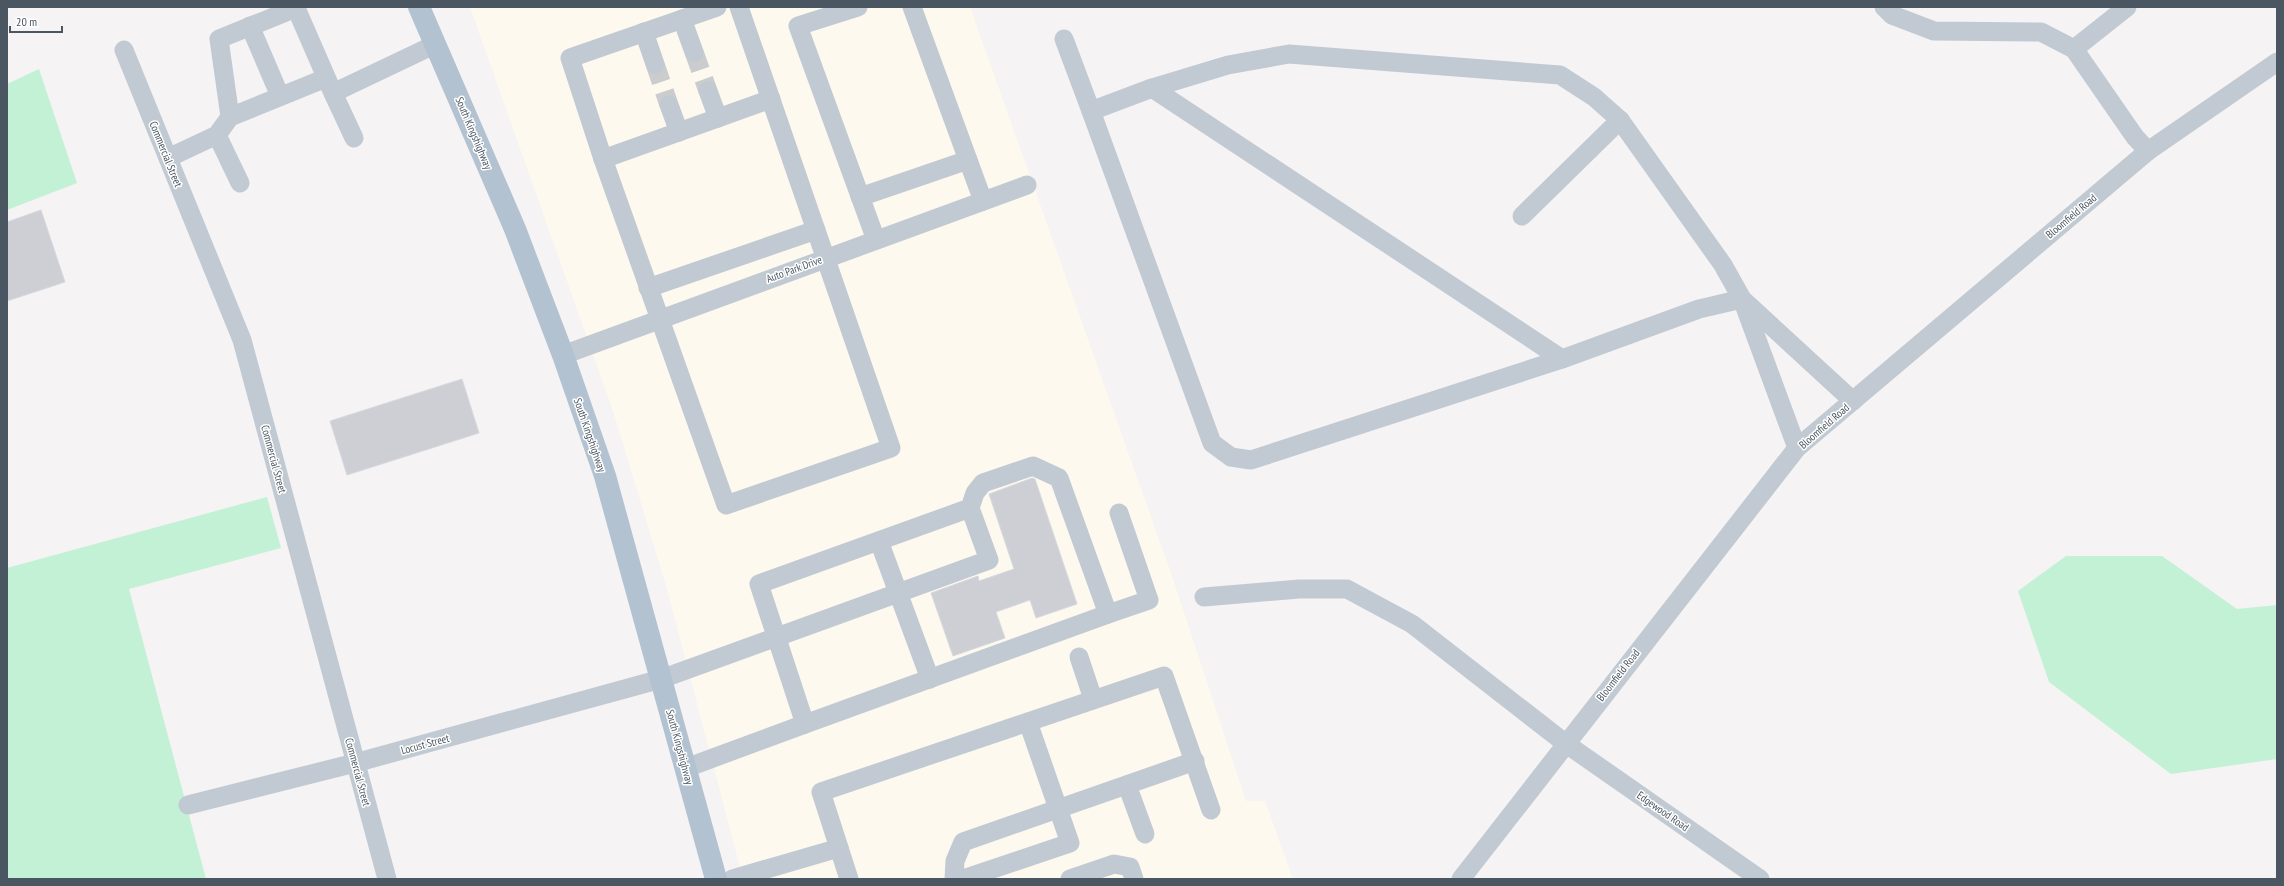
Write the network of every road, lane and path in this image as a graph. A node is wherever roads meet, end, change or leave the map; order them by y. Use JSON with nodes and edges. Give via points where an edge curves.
{"nodes":[{"id":1,"x":420,"y":7,"type":"edge"},
{"id":2,"x":717,"y":7,"type":"edge"},
{"id":3,"x":739,"y":7,"type":"edge"},
{"id":4,"x":858,"y":7,"type":"edge"},
{"id":5,"x":912,"y":7,"type":"edge"},
{"id":6,"x":1884,"y":7,"type":"edge"},
{"id":7,"x":2127,"y":7,"type":"edge"},
{"id":8,"x":682,"y":19,"type":"junction"},
{"id":9,"x":250,"y":26,"type":"junction"},
{"id":10,"x":644,"y":32,"type":"junction"},
{"id":11,"x":1064,"y":39,"type":"dead end"},
{"id":12,"x":436,"y":44,"type":"junction"},
{"id":13,"x":2074,"y":49,"type":"junction"},
{"id":14,"x":124,"y":50,"type":"dead end"},
{"id":15,"x":694,"y":52,"type":"tunnel mouth"},
{"id":16,"x":2277,"y":62,"type":"edge"},
{"id":17,"x":655,"y":64,"type":"tunnel mouth"},
{"id":18,"x":329,"y":85,"type":"junction"},
{"id":19,"x":1152,"y":88,"type":"junction"},
{"id":20,"x":708,"y":91,"type":"tunnel mouth"},
{"id":21,"x":280,"y":96,"type":"junction"},
{"id":22,"x":771,"y":99,"type":"junction"},
{"id":23,"x":670,"y":105,"type":"tunnel mouth"},
{"id":24,"x":1091,"y":111,"type":"junction"},
{"id":25,"x":230,"y":117,"type":"junction"},
{"id":26,"x":718,"y":118,"type":"junction"},
{"id":27,"x":1620,"y":120,"type":"junction"},
{"id":28,"x":679,"y":132,"type":"junction"},
{"id":29,"x":217,"y":135,"type":"junction"},
{"id":30,"x":354,"y":138,"type":"dead end"},
{"id":31,"x":2148,"y":150,"type":"junction"},
{"id":32,"x":168,"y":158,"type":"junction"},
{"id":33,"x":603,"y":159,"type":"junction"},
{"id":34,"x":968,"y":160,"type":"junction"},
{"id":35,"x":240,"y":183,"type":"dead end"},
{"id":36,"x":1027,"y":185,"type":"dead end"},
{"id":37,"x":860,"y":197,"type":"junction"},
{"id":38,"x":982,"y":201,"type":"junction"},
{"id":39,"x":1522,"y":216,"type":"dead end"},
{"id":40,"x":816,"y":230,"type":"junction"},
{"id":41,"x":876,"y":240,"type":"junction"},
{"id":42,"x":826,"y":257,"type":"junction"},
{"id":43,"x":648,"y":288,"type":"junction"},
{"id":44,"x":1742,"y":300,"type":"junction"},
{"id":45,"x":659,"y":320,"type":"junction"},
{"id":46,"x":563,"y":355,"type":"junction"},
{"id":47,"x":1562,"y":359,"type":"junction"},
{"id":48,"x":1853,"y":401,"type":"junction"},
{"id":49,"x":1797,"y":448,"type":"junction"},
{"id":50,"x":970,"y":508,"type":"junction"},
{"id":51,"x":1119,"y":512,"type":"dead end"},
{"id":52,"x":879,"y":541,"type":"junction"},
{"id":53,"x":899,"y":593,"type":"junction"},
{"id":54,"x":1204,"y":597,"type":"dead end"},
{"id":55,"x":1108,"y":614,"type":"junction"},
{"id":56,"x":776,"y":637,"type":"junction"},
{"id":57,"x":1079,"y":657,"type":"dead end"},
{"id":58,"x":661,"y":679,"type":"junction"},
{"id":59,"x":930,"y":679,"type":"junction"},
{"id":60,"x":1093,"y":699,"type":"junction"},
{"id":61,"x":1028,"y":722,"type":"junction"},
{"id":62,"x":804,"y":724,"type":"junction"},
{"id":63,"x":1565,"y":743,"type":"junction"},
{"id":64,"x":1195,"y":761,"type":"junction"},
{"id":65,"x":355,"y":763,"type":"junction"},
{"id":66,"x":686,"y":768,"type":"junction"},
{"id":67,"x":1128,"y":785,"type":"junction"},
{"id":68,"x":188,"y":805,"type":"dead end"},
{"id":69,"x":1059,"y":809,"type":"junction"},
{"id":70,"x":1211,"y":810,"type":"dead end"},
{"id":71,"x":1145,"y":834,"type":"dead end"},
{"id":72,"x":838,"y":848,"type":"junction"},
{"id":73,"x":387,"y":879,"type":"edge"},
{"id":74,"x":716,"y":879,"type":"edge"},
{"id":75,"x":732,"y":879,"type":"edge"},
{"id":76,"x":849,"y":879,"type":"edge"},
{"id":77,"x":954,"y":879,"type":"edge"},
{"id":78,"x":963,"y":879,"type":"edge"},
{"id":79,"x":1070,"y":879,"type":"edge"},
{"id":80,"x":1134,"y":879,"type":"edge"},
{"id":81,"x":1461,"y":879,"type":"edge"},
{"id":82,"x":1760,"y":879,"type":"edge"}],
"edges":[{"from":1,"to":12,"type":"main road","name":"South Kingshighway"},
{"from":2,"to":8,"type":"street"},
{"from":3,"to":22,"type":"street"},
{"from":4,"to":37,"type":"street","via":[[798,26]]},
{"from":5,"to":34,"type":"street"},
{"from":6,"to":13,"type":"street","via":[[1892,15],[1934,31],[2041,32]]},
{"from":7,"to":13,"type":"street"},
{"from":8,"to":10,"type":"street"},
{"from":8,"to":15,"type":"street"},
{"from":9,"to":18,"type":"street","via":[[296,8]]},
{"from":9,"to":21,"type":"street"},
{"from":9,"to":25,"type":"street","via":[[219,39]]},
{"from":10,"to":17,"type":"street"},
{"from":10,"to":33,"type":"street","via":[[570,58]]},
{"from":11,"to":24,"type":"street"},
{"from":12,"to":18,"type":"street"},
{"from":12,"to":46,"type":"main road","name":"South Kingshighway","via":[[515,229]]},
{"from":13,"to":31,"type":"street","via":[[2135,137]]},
{"from":14,"to":32,"type":"street","name":"Commercial Street"},
{"from":16,"to":31,"type":"street","name":"Bloomfield Road"},
{"from":18,"to":21,"type":"street"},
{"from":18,"to":30,"type":"street"},
{"from":19,"to":24,"type":"street"},
{"from":19,"to":27,"type":"street","via":[[1228,65],[1289,54],[1560,75],[1594,97]]},
{"from":19,"to":47,"type":"street"},
{"from":20,"to":26,"type":"street"},
{"from":21,"to":25,"type":"street"},
{"from":22,"to":26,"type":"street"},
{"from":22,"to":40,"type":"street"},
{"from":23,"to":28,"type":"street"},
{"from":24,"to":47,"type":"street","via":[[1212,443],[1231,457],[1251,460]]},
{"from":25,"to":29,"type":"street"},
{"from":26,"to":28,"type":"street"},
{"from":27,"to":39,"type":"street"},
{"from":27,"to":44,"type":"street","via":[[1723,265]]},
{"from":28,"to":33,"type":"street"},
{"from":29,"to":32,"type":"street"},
{"from":29,"to":35,"type":"street"},
{"from":31,"to":48,"type":"street","name":"Bloomfield Road"},
{"from":32,"to":65,"type":"street","name":"Commercial Street","via":[[242,340]]},
{"from":33,"to":43,"type":"street"},
{"from":34,"to":37,"type":"street"},
{"from":34,"to":38,"type":"street"},
{"from":36,"to":38,"type":"street","name":"Auto Park Drive"},
{"from":37,"to":41,"type":"street"},
{"from":38,"to":41,"type":"street","name":"Auto Park Drive"},
{"from":40,"to":42,"type":"street"},
{"from":40,"to":43,"type":"street"},
{"from":41,"to":42,"type":"street","name":"Auto Park Drive"},
{"from":42,"to":45,"type":"street","name":"Auto Park Drive"},
{"from":42,"to":45,"type":"street","via":[[891,448],[726,505]]},
{"from":43,"to":45,"type":"street"},
{"from":44,"to":47,"type":"street","via":[[1701,308]]},
{"from":44,"to":48,"type":"street"},
{"from":44,"to":49,"type":"street"},
{"from":45,"to":46,"type":"street","name":"Auto Park Drive"},
{"from":46,"to":58,"type":"main road","name":"South Kingshighway","via":[[605,476]]},
{"from":48,"to":49,"type":"street","name":"Bloomfield Road"},
{"from":49,"to":63,"type":"street","name":"Bloomfield Road"},
{"from":50,"to":52,"type":"street"},
{"from":50,"to":53,"type":"street","name":"Locust Street","via":[[989,560]]},
{"from":50,"to":55,"type":"street","via":[[975,493],[983,484],[1033,466],[1059,478]]},
{"from":51,"to":55,"type":"street","via":[[1149,600]]},
{"from":52,"to":53,"type":"street"},
{"from":52,"to":56,"type":"street","via":[[759,584]]},
{"from":53,"to":56,"type":"street","name":"Locust Street"},
{"from":53,"to":59,"type":"street"},
{"from":54,"to":63,"type":"street","name":"Edgewood Road","via":[[1299,589],[1347,589],[1412,624]]},
{"from":55,"to":59,"type":"street"},
{"from":56,"to":58,"type":"street","name":"Locust Street"},
{"from":56,"to":62,"type":"street"},
{"from":57,"to":60,"type":"street"},
{"from":58,"to":65,"type":"street","name":"Locust Street"},
{"from":58,"to":66,"type":"main road","name":"South Kingshighway"},
{"from":59,"to":62,"type":"street"},
{"from":60,"to":61,"type":"street"},
{"from":60,"to":64,"type":"street","via":[[1164,676]]},
{"from":61,"to":69,"type":"street"},
{"from":61,"to":72,"type":"street","via":[[821,792]]},
{"from":62,"to":66,"type":"street"},
{"from":63,"to":81,"type":"street","name":"Bloomfield Road"},
{"from":63,"to":82,"type":"street","name":"Edgewood Road"},
{"from":64,"to":67,"type":"street"},
{"from":64,"to":70,"type":"street"},
{"from":65,"to":68,"type":"street","name":"Locust Street"},
{"from":65,"to":73,"type":"street","name":"Commercial Street"},
{"from":66,"to":74,"type":"main road","name":"South Kingshighway"},
{"from":67,"to":69,"type":"street"},
{"from":67,"to":71,"type":"street"},
{"from":69,"to":77,"type":"street","via":[[963,842],[955,861]]},
{"from":69,"to":78,"type":"street","via":[[1070,843]]},
{"from":72,"to":75,"type":"street"},
{"from":72,"to":76,"type":"street"},
{"from":79,"to":80,"type":"street","via":[[1114,864],[1130,867]]}]}
